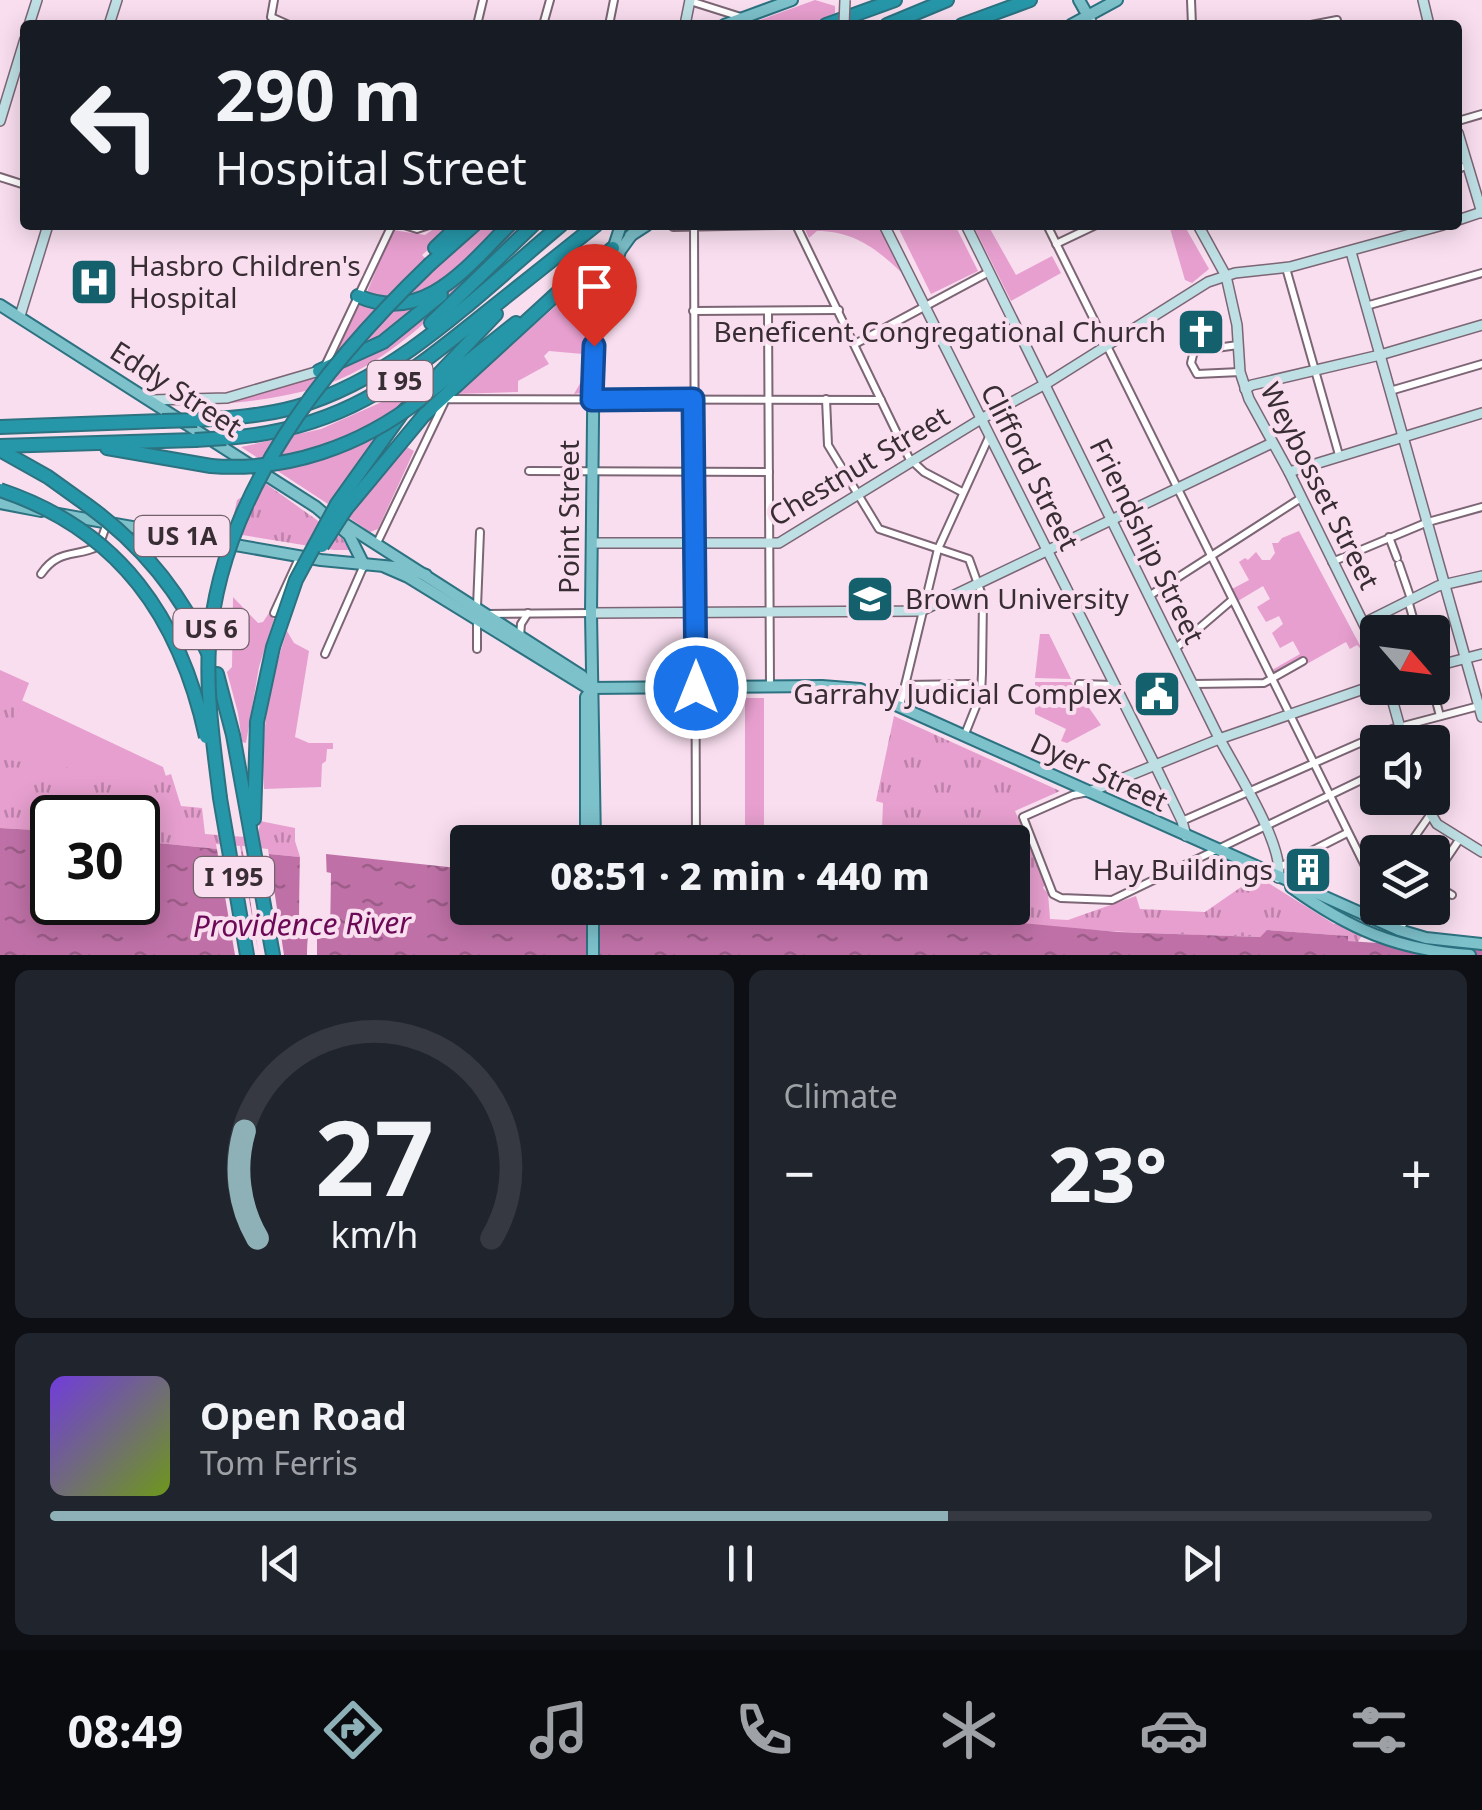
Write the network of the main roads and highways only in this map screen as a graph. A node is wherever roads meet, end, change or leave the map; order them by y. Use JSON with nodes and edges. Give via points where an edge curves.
{"nodes":[{"id":1,"x":792,"y":0,"type":"edge"},
{"id":2,"x":895,"y":0,"type":"edge"},
{"id":3,"x":947,"y":0,"type":"edge"},
{"id":4,"x":1031,"y":0,"type":"edge"},
{"id":5,"x":1117,"y":0,"type":"edge"},
{"id":6,"x":769,"y":3,"type":"edge"},
{"id":7,"x":1086,"y":12,"type":"edge"},
{"id":8,"x":739,"y":20,"type":"edge"},
{"id":9,"x":840,"y":20,"type":"edge"},
{"id":10,"x":899,"y":20,"type":"edge"},
{"id":11,"x":976,"y":20,"type":"edge"},
{"id":12,"x":990,"y":20,"type":"edge"},
{"id":13,"x":455,"y":230,"type":"edge"},
{"id":14,"x":467,"y":230,"type":"edge"},
{"id":15,"x":504,"y":230,"type":"edge"},
{"id":16,"x":529,"y":230,"type":"edge"},
{"id":17,"x":555,"y":230,"type":"edge"},
{"id":18,"x":590,"y":230,"type":"edge"},
{"id":19,"x":619,"y":230,"type":"edge"},
{"id":20,"x":638,"y":230,"type":"edge"},
{"id":21,"x":633,"y":233,"type":"junction"},
{"id":22,"x":612,"y":248,"type":"junction"},
{"id":23,"x":427,"y":261,"type":"junction"},
{"id":24,"x":544,"y":266,"type":"junction"},
{"id":25,"x":462,"y":271,"type":"junction"},
{"id":26,"x":570,"y":283,"type":"junction"},
{"id":27,"x":600,"y":291,"type":"junction"},
{"id":28,"x":358,"y":296,"type":"road end"},
{"id":29,"x":0,"y":305,"type":"edge"},
{"id":30,"x":594,"y":346,"type":"junction"},
{"id":31,"x":481,"y":357,"type":"junction"},
{"id":32,"x":319,"y":371,"type":"road end"},
{"id":33,"x":377,"y":372,"type":"junction"},
{"id":34,"x":0,"y":426,"type":"edge"},
{"id":35,"x":80,"y":444,"type":"junction"},
{"id":36,"x":0,"y":448,"type":"edge"},
{"id":37,"x":0,"y":460,"type":"edge"},
{"id":38,"x":0,"y":490,"type":"edge"},
{"id":39,"x":0,"y":503,"type":"edge"},
{"id":40,"x":87,"y":505,"type":"junction"},
{"id":41,"x":342,"y":507,"type":"junction"},
{"id":42,"x":326,"y":514,"type":"junction"},
{"id":43,"x":364,"y":565,"type":"junction"},
{"id":44,"x":386,"y":567,"type":"junction"},
{"id":45,"x":426,"y":575,"type":"junction"},
{"id":46,"x":480,"y":615,"type":"junction"},
{"id":47,"x":592,"y":689,"type":"junction"},
{"id":48,"x":900,"y":706,"type":"joint"},
{"id":49,"x":248,"y":794,"type":"junction"},
{"id":50,"x":220,"y":798,"type":"junction"},
{"id":51,"x":586,"y":825,"type":"edge"},
{"id":52,"x":595,"y":825,"type":"edge"},
{"id":53,"x":255,"y":852,"type":"joint"},
{"id":54,"x":1279,"y":872,"type":"junction"},
{"id":55,"x":594,"y":925,"type":"edge"},
{"id":56,"x":1399,"y":930,"type":"junction"},
{"id":57,"x":1382,"y":944,"type":"junction"},
{"id":58,"x":1482,"y":944,"type":"edge"},
{"id":59,"x":247,"y":955,"type":"edge"},
{"id":60,"x":272,"y":955,"type":"edge"},
{"id":61,"x":594,"y":955,"type":"edge"},
{"id":62,"x":1470,"y":955,"type":"edge"}],
"edges":[{"from":1,"to":6,"type":"main road"},
{"from":2,"to":9,"type":"highway"},
{"from":3,"to":10,"type":"highway"},
{"from":4,"to":11,"type":"highway"},
{"from":4,"to":12,"type":"highway"},
{"from":5,"to":7,"type":"main road"},
{"from":6,"to":8,"type":"main road"},
{"from":13,"to":23,"type":"highway"},
{"from":14,"to":23,"type":"highway"},
{"from":15,"to":25,"type":"highway"},
{"from":16,"to":33,"type":"highway"},
{"from":17,"to":33,"type":"highway","number":"I 95"},
{"from":18,"to":24,"type":"highway","number":"I 95"},
{"from":19,"to":22,"type":"main road","name":"Point Street"},
{"from":20,"to":21,"type":"main road"},
{"from":21,"to":22,"type":"main road"},
{"from":21,"to":30,"type":"main road","name":"Point Street","via":[[620,251]]},
{"from":22,"to":26,"type":"highway"},
{"from":22,"to":27,"type":"main road","name":"Point Street"},
{"from":23,"to":50,"type":"highway","number":"US 6","bridge":true,"via":[[319,386],[278,447],[226,558],[208,668]]},
{"from":24,"to":35,"type":"highway","number":"I 95","bridge":true,"via":[[378,394],[297,427],[226,438]]},
{"from":24,"to":41,"type":"highway","number":"US 6","via":[[425,386],[379,443]]},
{"from":25,"to":28,"type":"highway","via":[[416,302],[383,304]]},
{"from":25,"to":32,"type":"highway","via":[[400,331]]},
{"from":26,"to":27,"type":"highway","via":[[596,279]]},
{"from":26,"to":31,"type":"highway"},
{"from":27,"to":30,"type":"main road","name":"Point Street"},
{"from":29,"to":42,"type":"main road","name":"Eddy Street"},
{"from":30,"to":47,"type":"main road","name":"Point Street"},
{"from":31,"to":35,"type":"highway","bridge":true,"via":[[349,442],[283,463],[211,466]]},
{"from":31,"to":41,"type":"highway"},
{"from":33,"to":34,"type":"highway","number":"I 95","bridge":true,"via":[[298,406],[246,417]]},
{"from":35,"to":36,"type":"highway","number":"I 95"},
{"from":36,"to":40,"type":"highway"},
{"from":37,"to":40,"type":"highway"},
{"from":38,"to":50,"type":"highway","bridge":true,"via":[[87,534],[148,595],[189,671]]},
{"from":39,"to":43,"type":"main road","number":"US 1A"},
{"from":40,"to":49,"type":"highway","bridge":true,"via":[[126,535],[192,619],[216,674]]},
{"from":41,"to":49,"type":"highway","number":"US 6","bridge":true,"via":[[296,580],[272,647]]},
{"from":42,"to":43,"type":"main road","name":"Eddy Street","via":[[349,535]]},
{"from":42,"to":45,"type":"main road","name":"Eddy Street"},
{"from":43,"to":44,"type":"main road","number":"US 1A"},
{"from":44,"to":45,"type":"main road","number":"US 1A"},
{"from":44,"to":46,"type":"main road","name":"Eddy Street","number":"US 1A"},
{"from":45,"to":46,"type":"main road","name":"Eddy Street","number":"US 1A"},
{"from":46,"to":47,"type":"main road","name":"Eddy Street","number":"US 1A"},
{"from":46,"to":47,"type":"main road","name":"Eddy Street","number":"US 1A"},
{"from":47,"to":48,"type":"main road","name":"Eddy Street","via":[[852,688]]},
{"from":47,"to":51,"type":"main road","name":"Point Street","via":[[586,698]]},
{"from":47,"to":52,"type":"main road","name":"Point Street"},
{"from":48,"to":54,"type":"main road","name":"Dyer Street","via":[[1186,837]]},
{"from":49,"to":53,"type":"highway","number":"US 6"},
{"from":50,"to":59,"type":"highway","number":"I 195"},
{"from":53,"to":60,"type":"highway","number":"I 195"},
{"from":54,"to":56,"type":"main road","name":"Dyer Street"},
{"from":54,"to":57,"type":"main road","name":"Dyer Street"},
{"from":55,"to":61,"type":"main road"},
{"from":56,"to":57,"type":"main road"},
{"from":56,"to":58,"type":"main road","name":"Dyer Street"},
{"from":57,"to":62,"type":"main road","name":"Dyer Street"}]}
